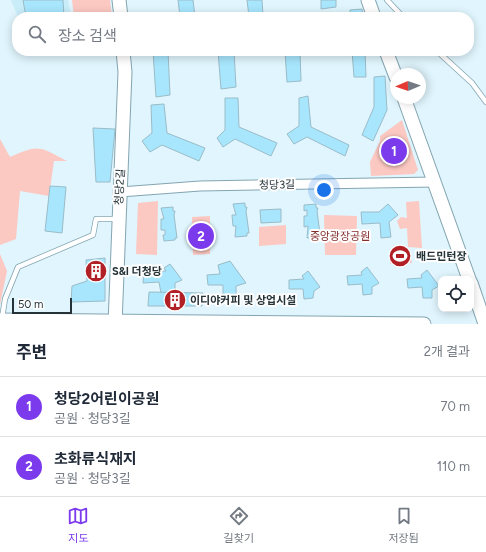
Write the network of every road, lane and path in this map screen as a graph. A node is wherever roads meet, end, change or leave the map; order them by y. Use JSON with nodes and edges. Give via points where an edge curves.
{"nodes":[{"id":1,"x":119,"y":0,"type":"edge"},
{"id":2,"x":369,"y":0,"type":"edge"},
{"id":3,"x":387,"y":0,"type":"edge"},
{"id":4,"x":120,"y":12,"type":"edge"},
{"id":5,"x":373,"y":12,"type":"edge"},
{"id":6,"x":398,"y":12,"type":"edge"},
{"id":7,"x":123,"y":56,"type":"edge"},
{"id":8,"x":388,"y":56,"type":"edge"},
{"id":9,"x":442,"y":56,"type":"edge"},
{"id":10,"x":393,"y":68,"type":"edge"},
{"id":11,"x":486,"y":102,"type":"edge"},
{"id":12,"x":406,"y":104,"type":"edge"},
{"id":13,"x":435,"y":182,"type":"junction"},
{"id":14,"x":120,"y":192,"type":"junction"},
{"id":15,"x":118,"y":219,"type":"junction"},
{"id":16,"x":468,"y":276,"type":"edge"},
{"id":17,"x":474,"y":292,"type":"edge"},
{"id":18,"x":1,"y":320,"type":"edge"},
{"id":19,"x":115,"y":323,"type":"edge"},
{"id":20,"x":252,"y":323,"type":"edge"},
{"id":21,"x":424,"y":324,"type":"edge"},
{"id":22,"x":486,"y":324,"type":"edge"}],
"edges":[{"from":1,"to":4,"type":"street"},
{"from":2,"to":5,"type":"street"},
{"from":3,"to":6,"type":"lane"},
{"from":7,"to":14,"type":"street","name":"청당2길"},
{"from":8,"to":10,"type":"street"},
{"from":9,"to":11,"type":"lane","via":[[472,83]]},
{"from":12,"to":13,"type":"street"},
{"from":13,"to":14,"type":"street","name":"청당3길","via":[[200,186]]},
{"from":13,"to":16,"type":"street"},
{"from":14,"to":15,"type":"street","name":"청당2길"},
{"from":15,"to":18,"type":"lane","via":[[96,220],[93,235],[18,267],[5,299]]},
{"from":15,"to":19,"type":"street","name":"청당2길"},
{"from":17,"to":22,"type":"street"},
{"from":18,"to":19,"type":"street"},
{"from":19,"to":20,"type":"street"},
{"from":20,"to":21,"type":"street"}]}
